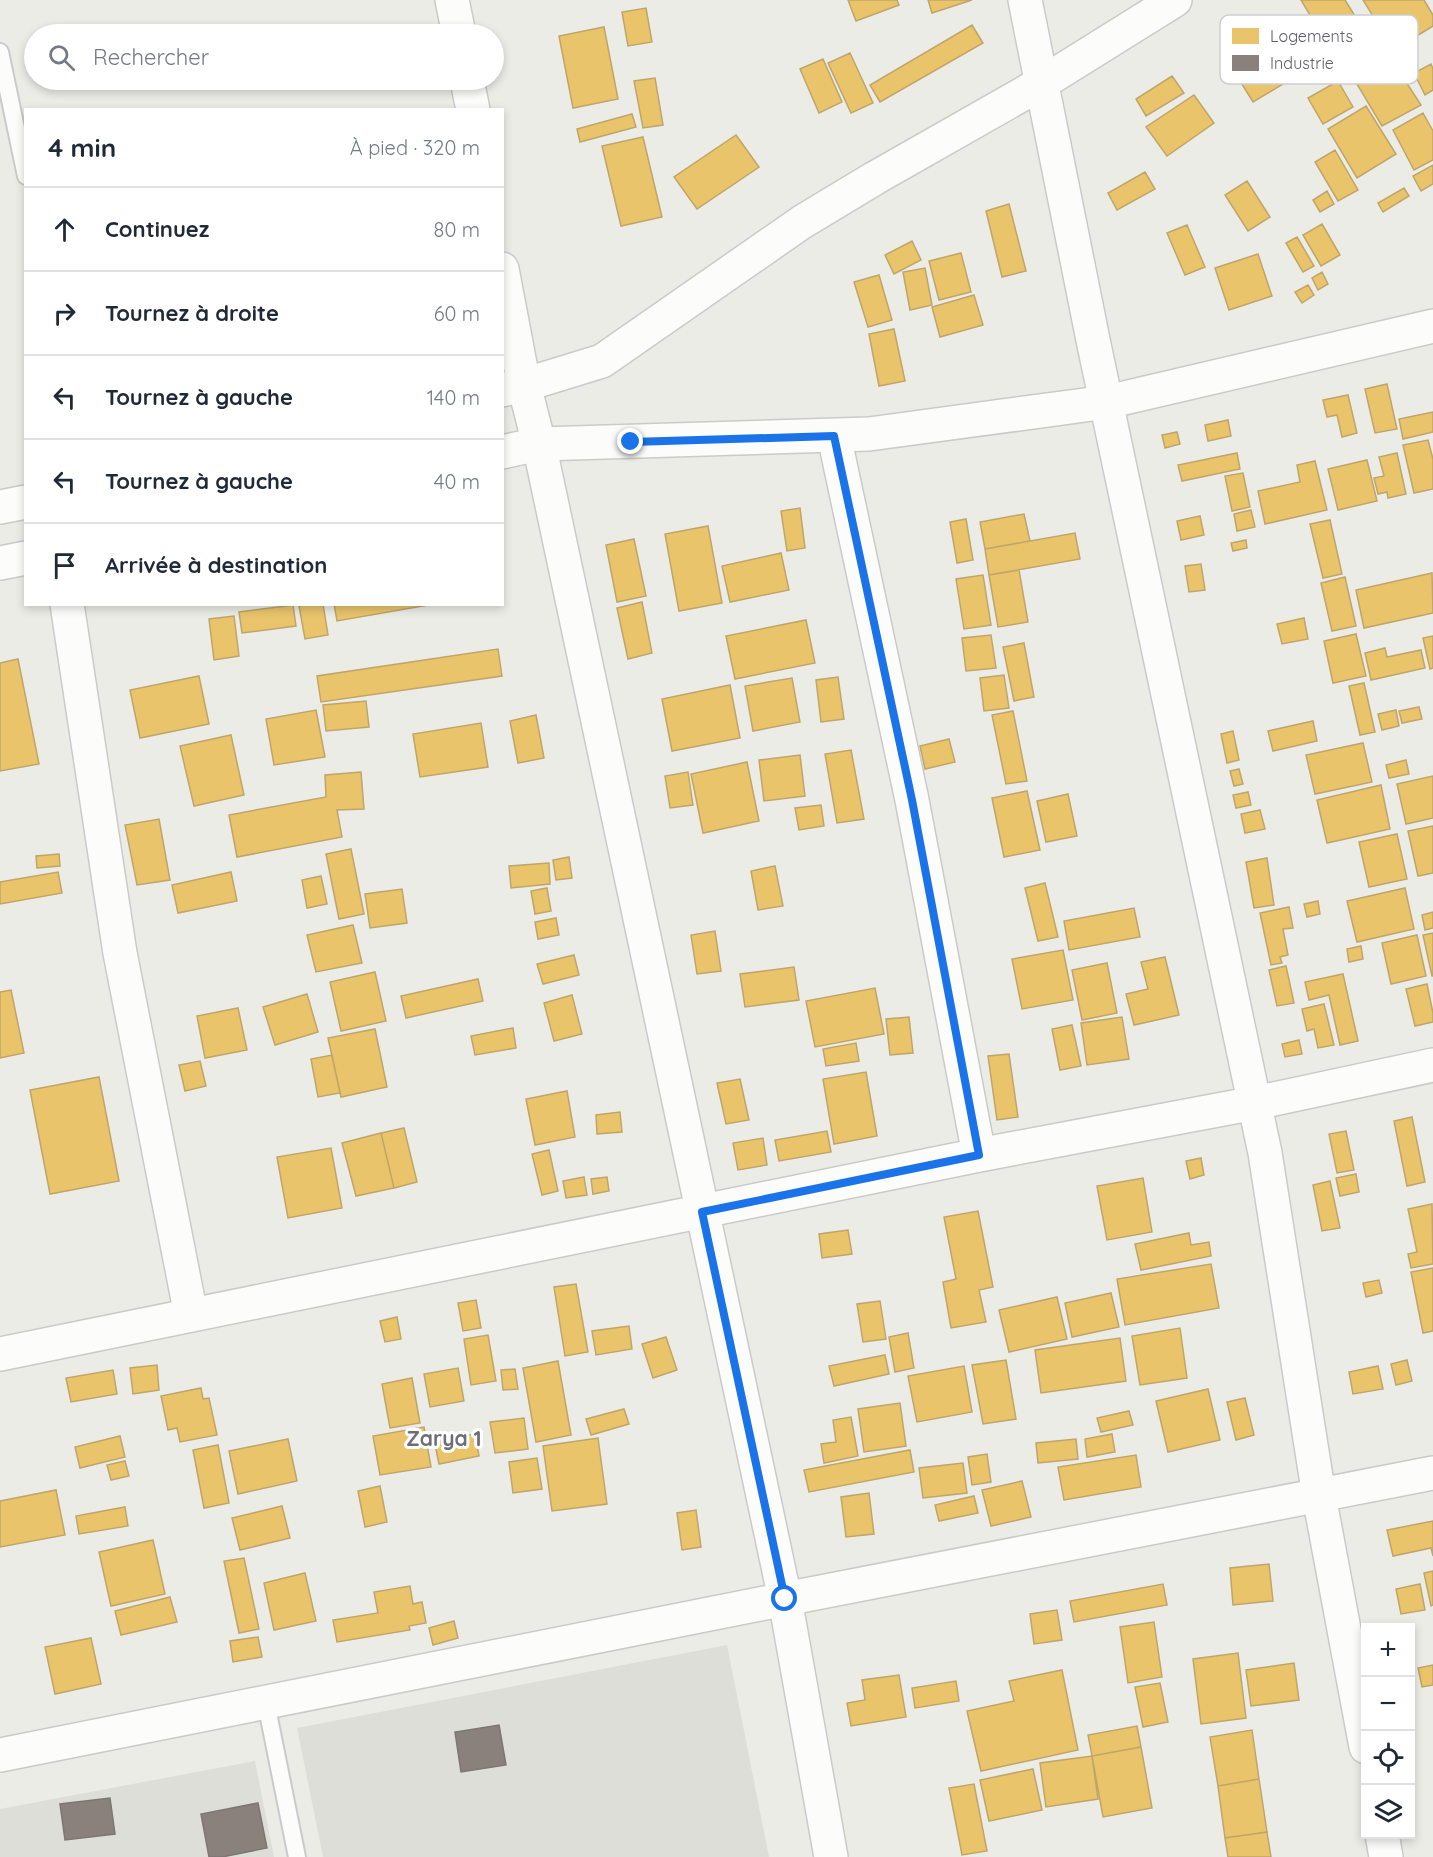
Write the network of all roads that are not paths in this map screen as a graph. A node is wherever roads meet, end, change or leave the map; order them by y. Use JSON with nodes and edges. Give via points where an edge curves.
{"nodes":[{"id":1,"x":452,"y":0,"type":"edge"},
{"id":2,"x":1025,"y":0,"type":"edge"},
{"id":3,"x":1175,"y":0,"type":"edge"},
{"id":4,"x":457,"y":24,"type":"edge"},
{"id":5,"x":0,"y":52,"type":"edge"},
{"id":6,"x":1042,"y":83,"type":"junction"},
{"id":7,"x":469,"y":90,"type":"edge"},
{"id":8,"x":473,"y":108,"type":"edge"},
{"id":9,"x":24,"y":166,"type":"edge"},
{"id":10,"x":504,"y":291,"type":"edge"},
{"id":11,"x":1433,"y":326,"type":"edge"},
{"id":12,"x":513,"y":388,"type":"edge"},
{"id":13,"x":1107,"y":402,"type":"junction"},
{"id":14,"x":834,"y":436,"type":"junction"},
{"id":15,"x":539,"y":444,"type":"junction"},
{"id":16,"x":504,"y":452,"type":"edge"},
{"id":17,"x":24,"y":502,"type":"edge"},
{"id":18,"x":0,"y":507,"type":"edge"},
{"id":19,"x":24,"y":558,"type":"edge"},
{"id":20,"x":0,"y":563,"type":"edge"},
{"id":21,"x":67,"y":606,"type":"edge"},
{"id":22,"x":1433,"y":1065,"type":"edge"},
{"id":23,"x":1255,"y":1103,"type":"junction"},
{"id":24,"x":979,"y":1155,"type":"junction"},
{"id":25,"x":702,"y":1212,"type":"junction"},
{"id":26,"x":191,"y":1315,"type":"junction"},
{"id":27,"x":0,"y":1354,"type":"edge"},
{"id":28,"x":1433,"y":1473,"type":"edge"},
{"id":29,"x":1319,"y":1496,"type":"junction"},
{"id":30,"x":785,"y":1599,"type":"junction"},
{"id":31,"x":266,"y":1703,"type":"junction"},
{"id":32,"x":1362,"y":1731,"type":"edge"},
{"id":33,"x":0,"y":1755,"type":"edge"},
{"id":34,"x":1383,"y":1839,"type":"edge"},
{"id":35,"x":297,"y":1857,"type":"edge"},
{"id":36,"x":831,"y":1857,"type":"edge"},
{"id":37,"x":1386,"y":1857,"type":"edge"}],
"edges":[{"from":1,"to":4,"type":"street"},
{"from":2,"to":6,"type":"street"},
{"from":3,"to":6,"type":"street"},
{"from":5,"to":9,"type":"lane"},
{"from":6,"to":12,"type":"street","via":[[802,222],[602,361]]},
{"from":6,"to":13,"type":"street"},
{"from":7,"to":8,"type":"street"},
{"from":10,"to":12,"type":"street"},
{"from":11,"to":13,"type":"street"},
{"from":12,"to":15,"type":"street"},
{"from":13,"to":14,"type":"street"},
{"from":13,"to":23,"type":"street"},
{"from":14,"to":15,"type":"street"},
{"from":14,"to":24,"type":"street","via":[[912,800]]},
{"from":15,"to":16,"type":"street"},
{"from":15,"to":25,"type":"street"},
{"from":17,"to":18,"type":"street"},
{"from":19,"to":20,"type":"street"},
{"from":21,"to":26,"type":"street","via":[[120,952]]},
{"from":22,"to":23,"type":"street"},
{"from":23,"to":24,"type":"street"},
{"from":23,"to":29,"type":"street"},
{"from":24,"to":25,"type":"street"},
{"from":25,"to":26,"type":"street"},
{"from":25,"to":30,"type":"street"},
{"from":26,"to":27,"type":"street"},
{"from":28,"to":29,"type":"street"},
{"from":29,"to":30,"type":"street"},
{"from":29,"to":32,"type":"street"},
{"from":30,"to":31,"type":"street"},
{"from":30,"to":36,"type":"street"},
{"from":31,"to":33,"type":"street"},
{"from":31,"to":35,"type":"lane"},
{"from":34,"to":37,"type":"street"}]}
